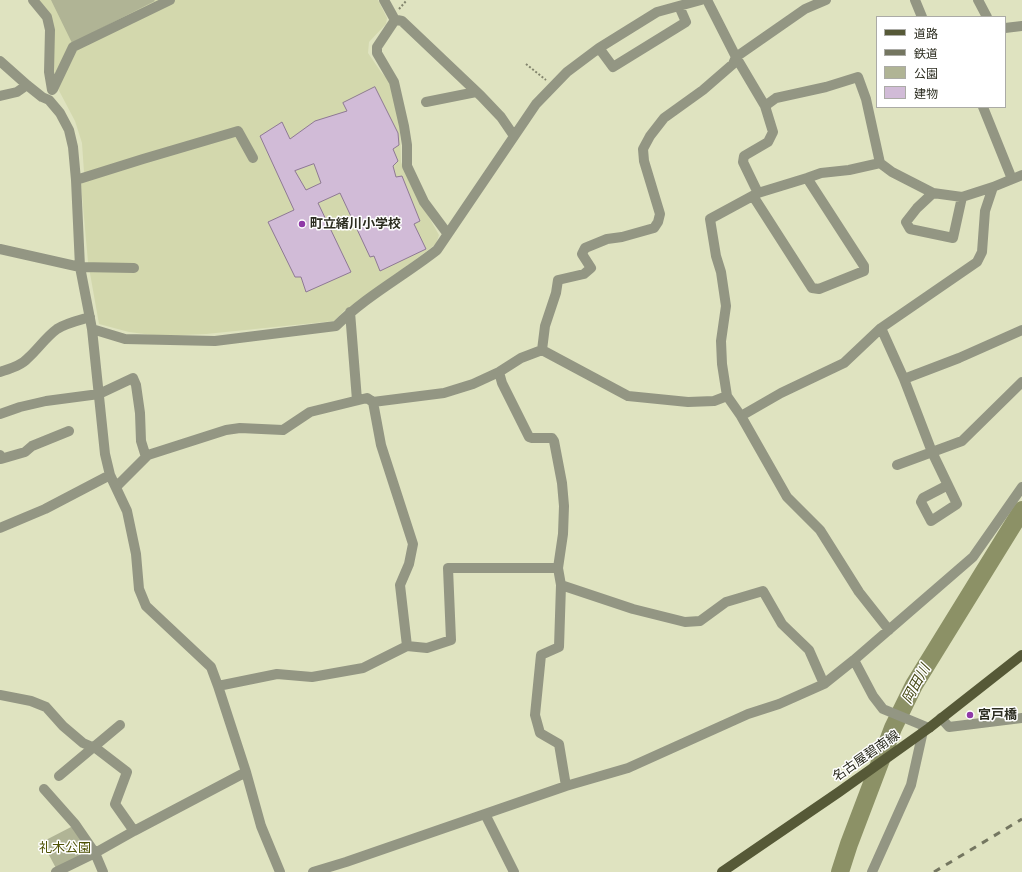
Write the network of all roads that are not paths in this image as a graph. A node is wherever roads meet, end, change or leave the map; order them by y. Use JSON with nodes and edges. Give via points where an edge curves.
{"nodes":[{"id":1,"x":33,"y":0,"type":"edge"},
{"id":2,"x":170,"y":0,"type":"edge"},
{"id":3,"x":384,"y":0,"type":"edge"},
{"id":4,"x":701,"y":0,"type":"edge"},
{"id":5,"x":707,"y":0,"type":"edge"},
{"id":6,"x":826,"y":0,"type":"edge"},
{"id":7,"x":915,"y":0,"type":"edge"},
{"id":8,"x":978,"y":0,"type":"edge"},
{"id":9,"x":679,"y":6,"type":"junction"},
{"id":10,"x":922,"y":16,"type":"edge"},
{"id":11,"x":986,"y":16,"type":"edge"},
{"id":12,"x":397,"y":20,"type":"dead end"},
{"id":13,"x":1022,"y":26,"type":"edge"},
{"id":14,"x":1006,"y":28,"type":"edge"},
{"id":15,"x":600,"y":48,"type":"junction"},
{"id":16,"x":736,"y":57,"type":"junction"},
{"id":17,"x":0,"y":61,"type":"edge"},
{"id":18,"x":27,"y":85,"type":"junction"},
{"id":19,"x":53,"y":89,"type":"junction"},
{"id":20,"x":476,"y":92,"type":"junction"},
{"id":21,"x":0,"y":96,"type":"edge"},
{"id":22,"x":49,"y":100,"type":"junction"},
{"id":23,"x":426,"y":102,"type":"dead end"},
{"id":24,"x":765,"y":106,"type":"junction"},
{"id":25,"x":983,"y":108,"type":"edge"},
{"id":26,"x":514,"y":136,"type":"junction"},
{"id":27,"x":253,"y":158,"type":"dead end"},
{"id":28,"x":880,"y":163,"type":"junction"},
{"id":29,"x":1022,"y":175,"type":"edge"},
{"id":30,"x":807,"y":178,"type":"junction"},
{"id":31,"x":1012,"y":179,"type":"junction"},
{"id":32,"x":76,"y":180,"type":"junction"},
{"id":33,"x":993,"y":188,"type":"junction"},
{"id":34,"x":933,"y":192,"type":"junction"},
{"id":35,"x":756,"y":194,"type":"junction"},
{"id":36,"x":962,"y":197,"type":"junction"},
{"id":37,"x":447,"y":233,"type":"junction"},
{"id":38,"x":0,"y":249,"type":"edge"},
{"id":39,"x":80,"y":267,"type":"junction"},
{"id":40,"x":134,"y":268,"type":"dead end"},
{"id":41,"x":350,"y":312,"type":"junction"},
{"id":42,"x":90,"y":317,"type":"junction"},
{"id":43,"x":881,"y":328,"type":"junction"},
{"id":44,"x":92,"y":329,"type":"junction"},
{"id":45,"x":1022,"y":330,"type":"edge"},
{"id":46,"x":542,"y":350,"type":"junction"},
{"id":47,"x":0,"y":372,"type":"edge"},
{"id":48,"x":499,"y":372,"type":"junction"},
{"id":49,"x":904,"y":379,"type":"junction"},
{"id":50,"x":1022,"y":382,"type":"edge"},
{"id":51,"x":99,"y":394,"type":"junction"},
{"id":52,"x":727,"y":396,"type":"junction"},
{"id":53,"x":357,"y":400,"type":"junction"},
{"id":54,"x":373,"y":402,"type":"junction"},
{"id":55,"x":0,"y":414,"type":"edge"},
{"id":56,"x":741,"y":416,"type":"junction"},
{"id":57,"x":69,"y":431,"type":"dead end"},
{"id":58,"x":932,"y":452,"type":"junction"},
{"id":59,"x":0,"y":455,"type":"edge"},
{"id":60,"x":146,"y":457,"type":"junction"},
{"id":61,"x":897,"y":465,"type":"dead end"},
{"id":62,"x":110,"y":474,"type":"junction"},
{"id":63,"x":948,"y":485,"type":"dead end"},
{"id":64,"x":116,"y":487,"type":"junction"},
{"id":65,"x":1022,"y":487,"type":"edge"},
{"id":66,"x":0,"y":528,"type":"edge"},
{"id":67,"x":558,"y":568,"type":"junction"},
{"id":68,"x":561,"y":585,"type":"junction"},
{"id":69,"x":889,"y":630,"type":"junction"},
{"id":70,"x":407,"y":646,"type":"junction"},
{"id":71,"x":1022,"y":655,"type":"edge"},
{"id":72,"x":854,"y":660,"type":"junction"},
{"id":73,"x":824,"y":684,"type":"junction"},
{"id":74,"x":218,"y":686,"type":"junction"},
{"id":75,"x":0,"y":695,"type":"edge"},
{"id":76,"x":941,"y":718,"type":"junction"},
{"id":77,"x":1022,"y":718,"type":"edge"},
{"id":78,"x":120,"y":725,"type":"dead end"},
{"id":79,"x":922,"y":732,"type":"junction"},
{"id":80,"x":93,"y":747,"type":"junction"},
{"id":81,"x":246,"y":772,"type":"junction"},
{"id":82,"x":59,"y":776,"type":"dead end"},
{"id":83,"x":566,"y":786,"type":"junction"},
{"id":84,"x":44,"y":789,"type":"dead end"},
{"id":85,"x":485,"y":814,"type":"junction"},
{"id":86,"x":134,"y":830,"type":"junction"},
{"id":87,"x":96,"y":853,"type":"junction"},
{"id":88,"x":347,"y":867,"type":"edge"},
{"id":89,"x":56,"y":872,"type":"edge"},
{"id":90,"x":103,"y":872,"type":"edge"},
{"id":91,"x":280,"y":872,"type":"edge"},
{"id":92,"x":313,"y":872,"type":"edge"},
{"id":93,"x":514,"y":872,"type":"edge"},
{"id":94,"x":722,"y":872,"type":"edge"},
{"id":95,"x":872,"y":872,"type":"edge"}],
"edges":[{"from":1,"to":19,"type":"street","via":[[47,17],[50,30],[49,72]]},
{"from":2,"to":19,"type":"street","via":[[73,47]]},
{"from":3,"to":37,"type":"street","via":[[395,20],[376,47],[394,82],[407,144],[407,166],[424,202]]},
{"from":4,"to":9,"type":"street"},
{"from":5,"to":16,"type":"street"},
{"from":6,"to":16,"type":"street","via":[[805,9]]},
{"from":7,"to":10,"type":"street"},
{"from":8,"to":11,"type":"street"},
{"from":9,"to":15,"type":"street","via":[[657,12]]},
{"from":9,"to":15,"type":"street","via":[[686,22],[613,67]]},
{"from":12,"to":20,"type":"street","via":[[402,21]]},
{"from":13,"to":14,"type":"street"},
{"from":15,"to":26,"type":"street","via":[[567,72],[553,86],[536,104]]},
{"from":16,"to":24,"type":"street"},
{"from":16,"to":46,"type":"street","via":[[733,64],[703,90],[664,118],[650,136],[643,149],[644,161],[660,214],[658,222],[654,228],[607,239],[585,248],[582,254],[591,268],[584,274],[558,280],[545,326]]},
{"from":17,"to":18,"type":"street"},
{"from":18,"to":21,"type":"street","via":[[17,92]]},
{"from":18,"to":22,"type":"street"},
{"from":19,"to":22,"type":"street"},
{"from":20,"to":23,"type":"street"},
{"from":20,"to":26,"type":"street","via":[[501,117]]},
{"from":22,"to":32,"type":"street","via":[[69,130]]},
{"from":24,"to":28,"type":"street","via":[[776,98],[858,77],[866,99]]},
{"from":24,"to":35,"type":"street","via":[[773,132],[768,142],[744,156],[743,162]]},
{"from":25,"to":31,"type":"street"},
{"from":26,"to":37,"type":"street"},
{"from":27,"to":32,"type":"street","via":[[238,131]]},
{"from":28,"to":30,"type":"street","via":[[821,173]]},
{"from":28,"to":34,"type":"street","via":[[892,172]]},
{"from":29,"to":31,"type":"street"},
{"from":30,"to":35,"type":"street"},
{"from":30,"to":35,"type":"street","via":[[864,266],[864,271],[819,289],[812,288]]},
{"from":31,"to":33,"type":"street"},
{"from":32,"to":39,"type":"street"},
{"from":33,"to":36,"type":"street"},
{"from":33,"to":43,"type":"street","via":[[985,211],[982,252],[977,262]]},
{"from":34,"to":36,"type":"street"},
{"from":34,"to":36,"type":"street","via":[[906,222],[910,229],[953,238]]},
{"from":35,"to":52,"type":"street","via":[[710,219],[726,306],[721,341]]},
{"from":37,"to":41,"type":"street","via":[[437,250],[428,258]]},
{"from":38,"to":39,"type":"street"},
{"from":39,"to":40,"type":"street"},
{"from":39,"to":42,"type":"street"},
{"from":41,"to":44,"type":"street","via":[[336,326],[215,341],[126,339]]},
{"from":41,"to":53,"type":"street"},
{"from":42,"to":44,"type":"street"},
{"from":42,"to":47,"type":"street","via":[[58,328],[27,360]]},
{"from":43,"to":49,"type":"street"},
{"from":43,"to":56,"type":"street","via":[[844,364],[781,393]]},
{"from":44,"to":51,"type":"street"},
{"from":45,"to":49,"type":"street"},
{"from":46,"to":48,"type":"street","via":[[521,358]]},
{"from":46,"to":52,"type":"street","via":[[628,396],[688,402],[714,401]]},
{"from":48,"to":54,"type":"street","via":[[444,393]]},
{"from":48,"to":67,"type":"street","via":[[529,437],[552,438],[554,441],[564,506]]},
{"from":49,"to":58,"type":"street"},
{"from":50,"to":58,"type":"street","via":[[962,440]]},
{"from":51,"to":55,"type":"street","via":[[46,401]]},
{"from":51,"to":60,"type":"street","via":[[133,378],[140,413],[141,441]]},
{"from":51,"to":62,"type":"street","via":[[105,454]]},
{"from":52,"to":56,"type":"street"},
{"from":53,"to":54,"type":"street","via":[[367,398]]},
{"from":53,"to":60,"type":"street","via":[[310,412],[283,430],[226,430]]},
{"from":54,"to":70,"type":"street","via":[[381,444],[413,544],[409,564],[400,585]]},
{"from":56,"to":69,"type":"street","via":[[788,497],[820,530],[859,592]]},
{"from":57,"to":59,"type":"street","via":[[32,446],[25,452],[1,459]]},
{"from":58,"to":61,"type":"street"},
{"from":58,"to":63,"type":"street"},
{"from":60,"to":64,"type":"street"},
{"from":62,"to":64,"type":"street"},
{"from":62,"to":66,"type":"street","via":[[45,509]]},
{"from":64,"to":74,"type":"street","via":[[127,511],[136,554],[139,588],[146,606],[211,667]]},
{"from":65,"to":69,"type":"street","via":[[973,557]]},
{"from":67,"to":68,"type":"street"},
{"from":67,"to":70,"type":"street","via":[[448,568],[451,640],[427,648]]},
{"from":68,"to":73,"type":"street","via":[[633,609],[685,622],[700,621],[726,602],[763,591],[782,624],[809,650]]},
{"from":68,"to":83,"type":"street","via":[[559,647],[541,655],[535,715],[540,733],[559,744]]},
{"from":69,"to":72,"type":"street"},
{"from":70,"to":74,"type":"street","via":[[363,668],[312,677],[277,674]]},
{"from":71,"to":76,"type":"main road","name":"名古屋碧南線"},
{"from":72,"to":73,"type":"street"},
{"from":72,"to":79,"type":"street","via":[[883,709]]},
{"from":73,"to":83,"type":"street","via":[[779,704],[748,714],[628,768]]},
{"from":74,"to":81,"type":"street"},
{"from":75,"to":80,"type":"street","via":[[31,701],[46,707],[63,726],[83,743]]},
{"from":76,"to":77,"type":"street","via":[[950,727]]},
{"from":76,"to":79,"type":"main road","name":"名古屋碧南線"},
{"from":78,"to":80,"type":"street"},
{"from":79,"to":94,"type":"main road","name":"名古屋碧南線"},
{"from":79,"to":95,"type":"street","via":[[911,785]]},
{"from":80,"to":82,"type":"street"},
{"from":80,"to":86,"type":"street","via":[[127,772],[115,804]]},
{"from":81,"to":86,"type":"street"},
{"from":81,"to":91,"type":"street","via":[[261,826]]},
{"from":83,"to":85,"type":"street"},
{"from":84,"to":87,"type":"street"},
{"from":85,"to":88,"type":"street"},
{"from":85,"to":93,"type":"street"},
{"from":86,"to":87,"type":"street"},
{"from":87,"to":89,"type":"street"},
{"from":87,"to":90,"type":"street"},
{"from":88,"to":92,"type":"street"}]}
